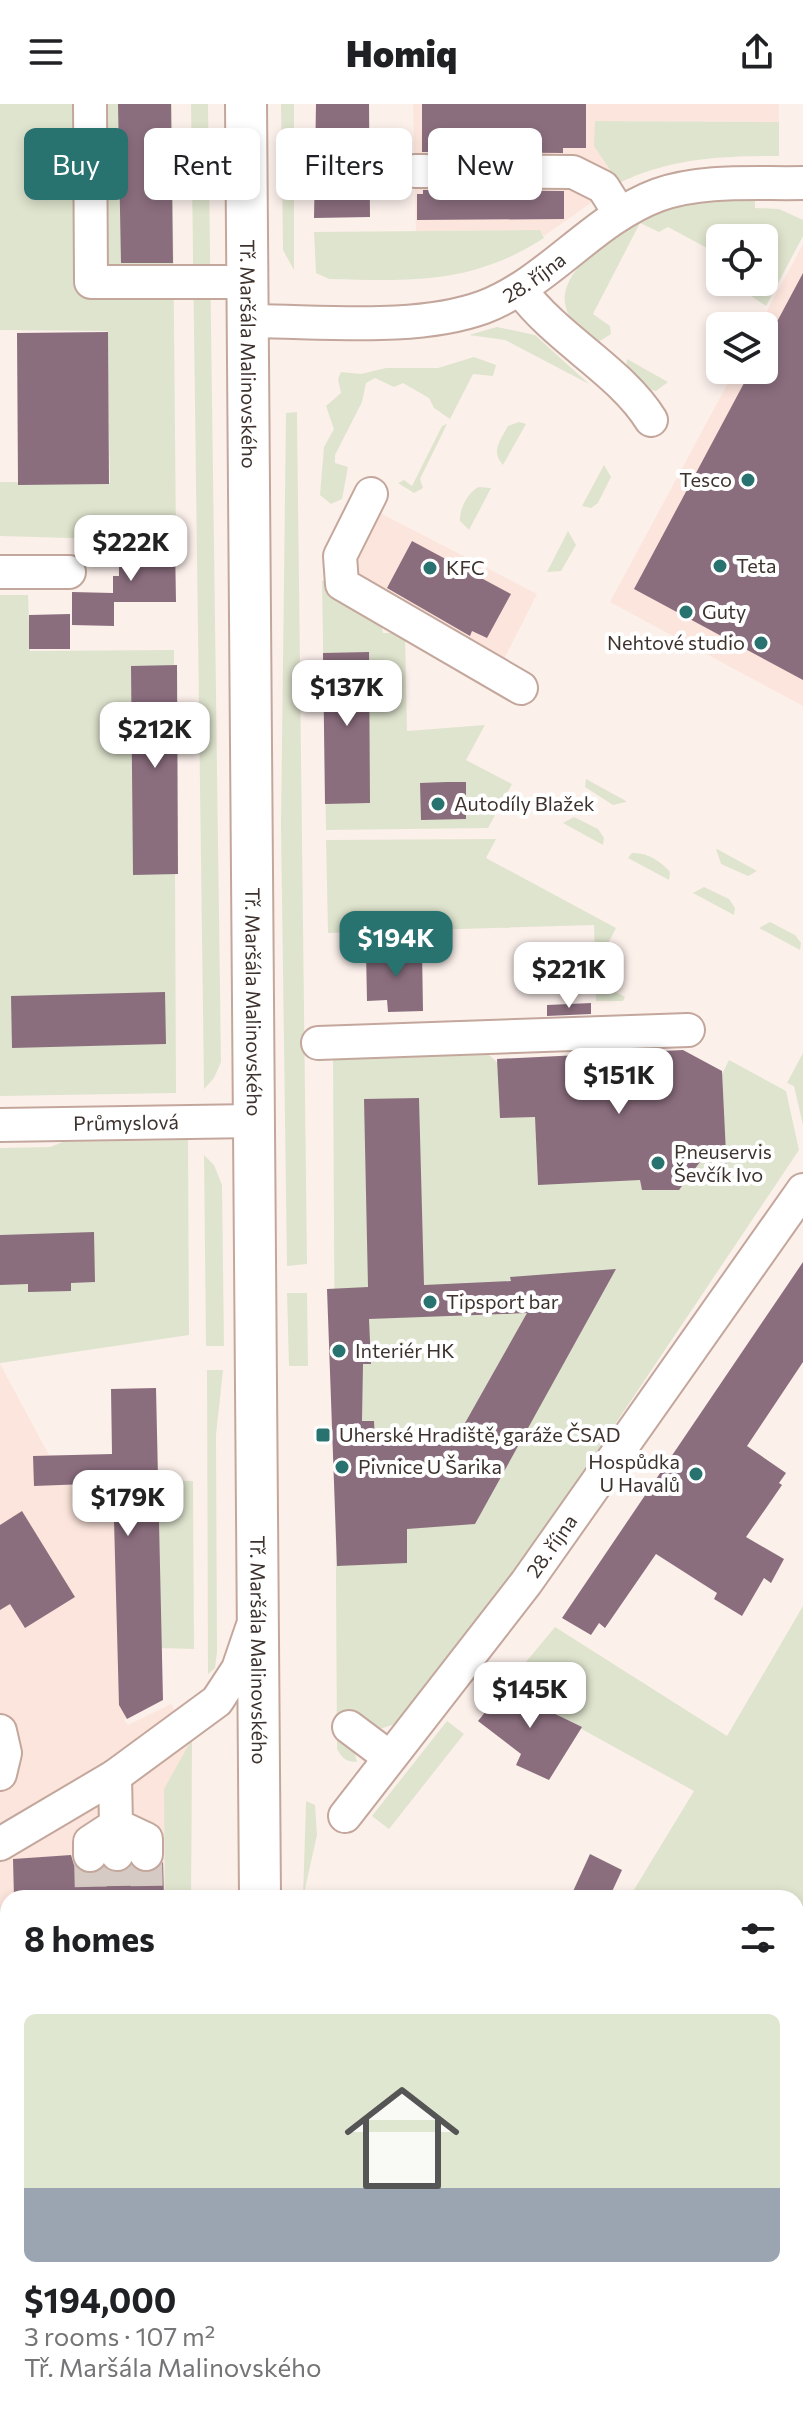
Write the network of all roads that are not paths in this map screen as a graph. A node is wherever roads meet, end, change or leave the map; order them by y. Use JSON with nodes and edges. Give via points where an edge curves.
{"nodes":[{"id":1,"x":90,"y":104,"type":"edge"},
{"id":2,"x":246,"y":104,"type":"edge"},
{"id":3,"x":415,"y":171,"type":"dead end"},
{"id":4,"x":803,"y":183,"type":"edge"},
{"id":5,"x":620,"y":214,"type":"junction"},
{"id":6,"x":248,"y":282,"type":"junction"},
{"id":7,"x":520,"y":289,"type":"junction"},
{"id":8,"x":248,"y":321,"type":"junction"},
{"id":9,"x":651,"y":420,"type":"dead end"},
{"id":10,"x":371,"y":494,"type":"dead end"},
{"id":11,"x":0,"y":572,"type":"edge"},
{"id":12,"x":69,"y":572,"type":"dead end"},
{"id":13,"x":521,"y":688,"type":"dead end"},
{"id":14,"x":688,"y":1030,"type":"dead end"},
{"id":15,"x":318,"y":1043,"type":"dead end"},
{"id":16,"x":253,"y":1121,"type":"junction"},
{"id":17,"x":0,"y":1125,"type":"edge"},
{"id":18,"x":803,"y":1190,"type":"edge"},
{"id":19,"x":258,"y":1610,"type":"junction"},
{"id":20,"x":349,"y":1727,"type":"dead end"},
{"id":21,"x":0,"y":1731,"type":"edge"},
{"id":22,"x":389,"y":1757,"type":"junction"},
{"id":23,"x":0,"y":1774,"type":"edge"},
{"id":24,"x":115,"y":1776,"type":"junction"},
{"id":25,"x":345,"y":1816,"type":"dead end"},
{"id":26,"x":0,"y":1844,"type":"edge"},
{"id":27,"x":117,"y":1847,"type":"tunnel mouth"},
{"id":28,"x":260,"y":1890,"type":"edge"}],
"edges":[{"from":1,"to":6,"type":"street","via":[[91,282]]},
{"from":2,"to":6,"type":"main road","name":"Tř. Maršála Malinovského"},
{"from":3,"to":5,"type":"street","via":[[573,172],[603,187]]},
{"from":4,"to":5,"type":"street","name":"28. října","via":[[684,187]]},
{"from":5,"to":7,"type":"street","name":"28. října"},
{"from":6,"to":8,"type":"main road","name":"Tř. Maršála Malinovského"},
{"from":7,"to":8,"type":"street","name":"28. října","via":[[482,308],[435,319]]},
{"from":7,"to":9,"type":"street","via":[[549,325]]},
{"from":8,"to":16,"type":"main road","name":"Tř. Maršála Malinovského"},
{"from":10,"to":13,"type":"street","via":[[340,556],[342,584]]},
{"from":11,"to":12,"type":"street"},
{"from":14,"to":15,"type":"street"},
{"from":16,"to":17,"type":"street","name":"Průmyslová"},
{"from":16,"to":19,"type":"main road","name":"Tř. Maršála Malinovského"},
{"from":18,"to":22,"type":"street","name":"28. října","via":[[526,1583]]},
{"from":19,"to":24,"type":"street","via":[[238,1669],[217,1701]]},
{"from":19,"to":28,"type":"main road","name":"Tř. Maršála Malinovského"},
{"from":20,"to":22,"type":"street"},
{"from":21,"to":23,"type":"street","via":[[5,1753]]},
{"from":22,"to":25,"type":"street","name":"28. října"},
{"from":24,"to":26,"type":"street"},
{"from":24,"to":27,"type":"street"}]}
